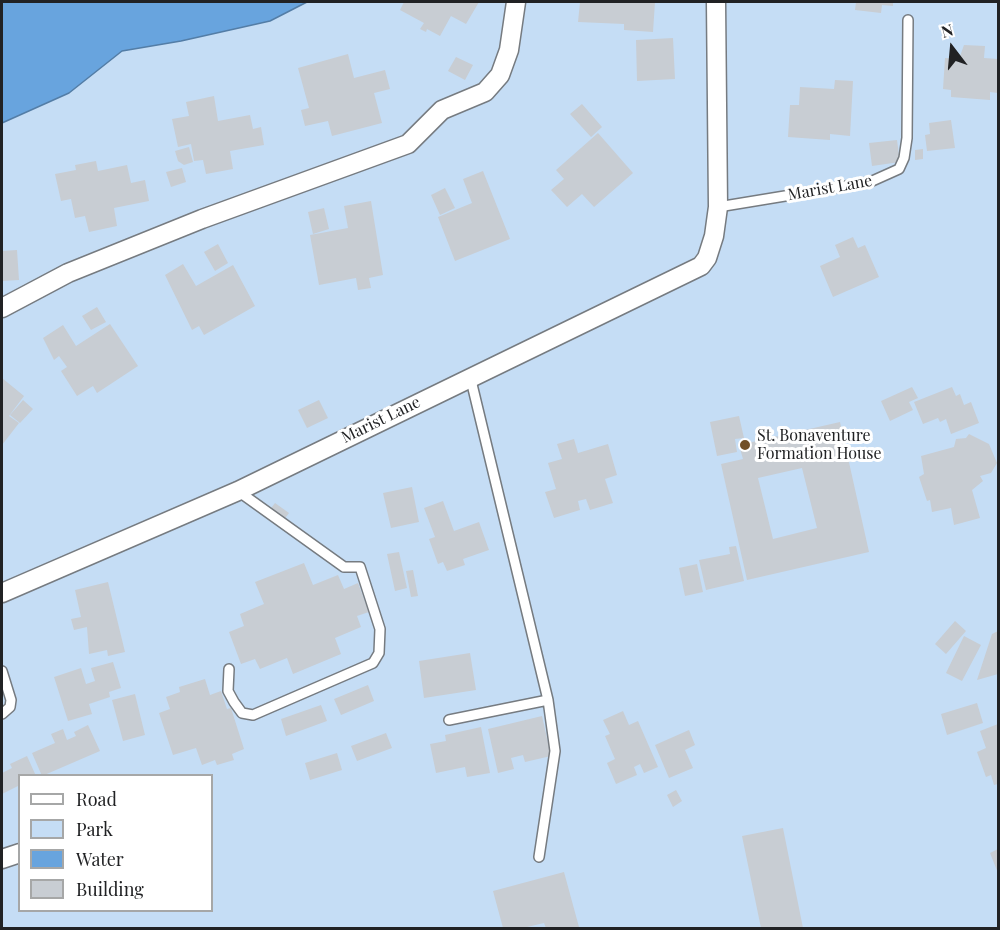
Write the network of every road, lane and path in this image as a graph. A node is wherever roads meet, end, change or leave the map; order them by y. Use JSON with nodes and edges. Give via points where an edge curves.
{"nodes":[{"id":1,"x":516,"y":2,"type":"edge"},
{"id":2,"x":716,"y":2,"type":"edge"},
{"id":3,"x":908,"y":20,"type":"dead end"},
{"id":4,"x":718,"y":207,"type":"junction"},
{"id":5,"x":2,"y":308,"type":"edge"},
{"id":6,"x":470,"y":376,"type":"junction"},
{"id":7,"x":238,"y":491,"type":"junction"},
{"id":8,"x":2,"y":593,"type":"edge"},
{"id":9,"x":229,"y":669,"type":"dead end"},
{"id":10,"x":2,"y":671,"type":"edge"},
{"id":11,"x":548,"y":699,"type":"junction"},
{"id":12,"x":2,"y":714,"type":"edge"},
{"id":13,"x":449,"y":720,"type":"dead end"},
{"id":14,"x":18,"y":854,"type":"edge"},
{"id":15,"x":539,"y":857,"type":"dead end"},
{"id":16,"x":2,"y":859,"type":"edge"}],
"edges":[{"from":1,"to":5,"type":"street","via":[[500,75],[484,92],[442,110],[408,144],[79,268]]},
{"from":2,"to":4,"type":"street","name":"Marist Lane"},
{"from":3,"to":4,"type":"lane","name":"Marist Lane","via":[[907,138],[899,169],[870,182]]},
{"from":4,"to":6,"type":"street","name":"Marist Lane","via":[[707,258],[696,270]]},
{"from":6,"to":7,"type":"street","name":"Marist Lane"},
{"from":6,"to":11,"type":"lane"},
{"from":7,"to":8,"type":"street","name":"Marist Lane"},
{"from":7,"to":9,"type":"lane","via":[[344,567],[360,567],[380,629],[379,653],[373,663],[254,715],[242,712],[228,691]]},
{"from":10,"to":12,"type":"lane","via":[[11,700]]},
{"from":11,"to":13,"type":"lane"},
{"from":11,"to":15,"type":"lane","via":[[555,751]]},
{"from":14,"to":16,"type":"street"}]}
